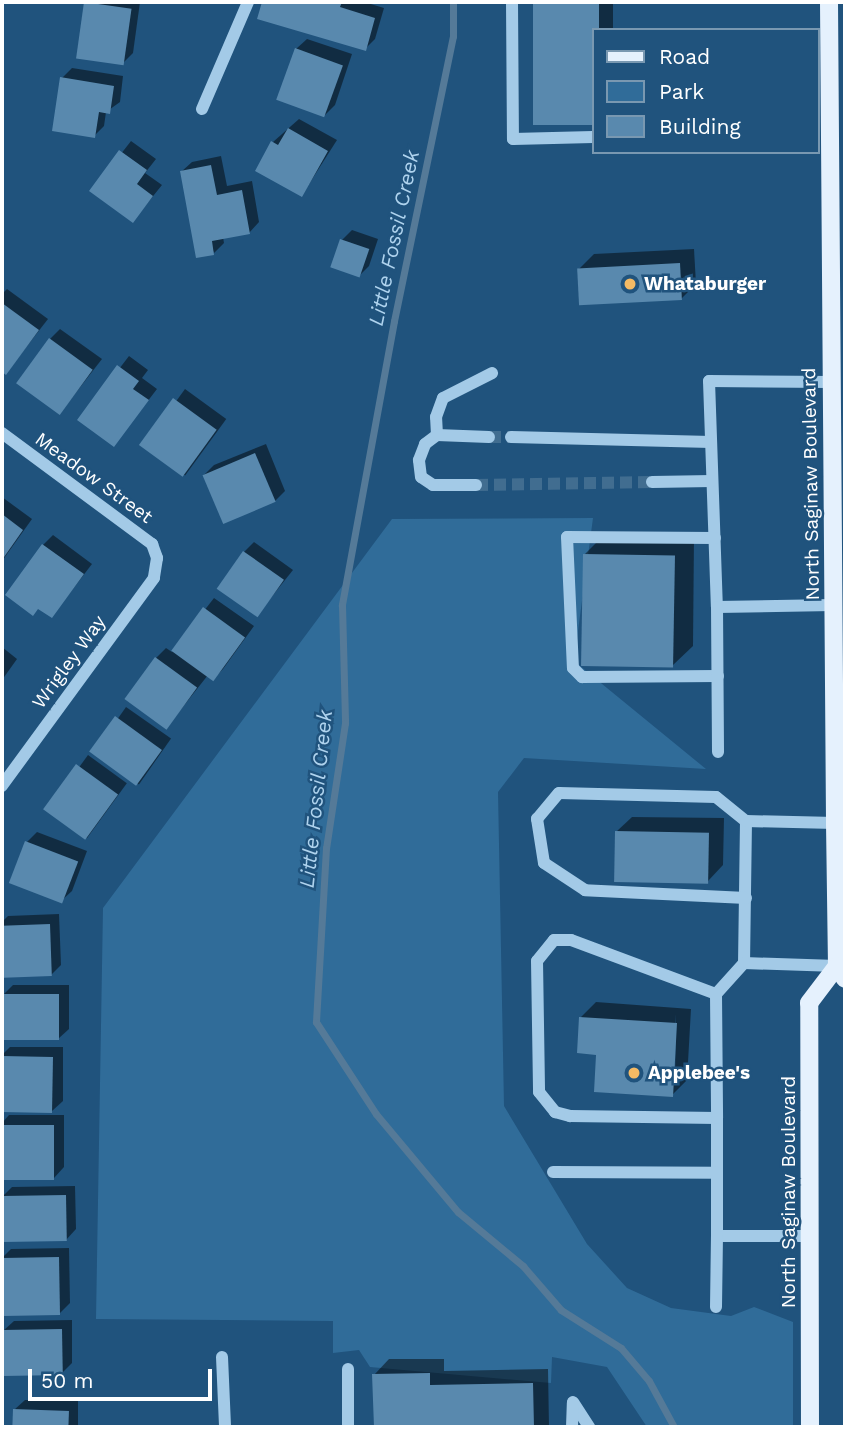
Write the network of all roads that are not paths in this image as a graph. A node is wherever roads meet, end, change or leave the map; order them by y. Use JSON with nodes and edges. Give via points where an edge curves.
{"nodes":[{"id":1,"x":248,"y":2,"type":"edge"},
{"id":2,"x":512,"y":2,"type":"edge"},
{"id":3,"x":829,"y":2,"type":"edge"},
{"id":4,"x":202,"y":109,"type":"dead end"},
{"id":5,"x":823,"y":133,"type":"edge"},
{"id":6,"x":592,"y":137,"type":"edge"},
{"id":7,"x":492,"y":373,"type":"dead end"},
{"id":8,"x":831,"y":382,"type":"junction"},
{"id":9,"x":2,"y":433,"type":"edge"},
{"id":10,"x":437,"y":435,"type":"junction"},
{"id":11,"x":489,"y":437,"type":"tunnel mouth"},
{"id":12,"x":511,"y":437,"type":"tunnel mouth"},
{"id":13,"x":711,"y":442,"type":"junction"},
{"id":14,"x":712,"y":481,"type":"junction"},
{"id":15,"x":652,"y":482,"type":"tunnel mouth"},
{"id":16,"x":476,"y":485,"type":"tunnel mouth"},
{"id":17,"x":715,"y":538,"type":"junction"},
{"id":18,"x":157,"y":558,"type":"joint"},
{"id":19,"x":833,"y":605,"type":"junction"},
{"id":20,"x":718,"y":607,"type":"junction"},
{"id":21,"x":718,"y":676,"type":"junction"},
{"id":22,"x":718,"y":752,"type":"dead end"},
{"id":23,"x":2,"y":786,"type":"edge"},
{"id":24,"x":746,"y":821,"type":"junction"},
{"id":25,"x":835,"y":823,"type":"junction"},
{"id":26,"x":746,"y":898,"type":"junction"},
{"id":27,"x":744,"y":963,"type":"junction"},
{"id":28,"x":841,"y":973,"type":"edge"},
{"id":29,"x":716,"y":994,"type":"junction"},
{"id":30,"x":717,"y":1118,"type":"junction"},
{"id":31,"x":553,"y":1172,"type":"dead end"},
{"id":32,"x":717,"y":1173,"type":"junction"},
{"id":33,"x":717,"y":1236,"type":"junction"},
{"id":34,"x":810,"y":1236,"type":"junction"},
{"id":35,"x":716,"y":1307,"type":"dead end"},
{"id":36,"x":222,"y":1357,"type":"dead end"},
{"id":37,"x":348,"y":1369,"type":"dead end"},
{"id":38,"x":225,"y":1427,"type":"edge"},
{"id":39,"x":348,"y":1427,"type":"edge"},
{"id":40,"x":572,"y":1427,"type":"edge"},
{"id":41,"x":589,"y":1427,"type":"edge"},
{"id":42,"x":810,"y":1427,"type":"edge"}],
"edges":[{"from":1,"to":4,"type":"street"},
{"from":2,"to":6,"type":"street","via":[[513,139]]},
{"from":3,"to":5,"type":"main road","name":"North Saginaw Boulevard"},
{"from":5,"to":8,"type":"main road","name":"North Saginaw Boulevard"},
{"from":7,"to":10,"type":"street","via":[[443,398],[436,417]]},
{"from":8,"to":13,"type":"street","via":[[709,381]]},
{"from":8,"to":19,"type":"main road","name":"North Saginaw Boulevard"},
{"from":9,"to":18,"type":"street","name":"Meadow Street","via":[[152,544]]},
{"from":10,"to":11,"type":"street"},
{"from":10,"to":16,"type":"street","via":[[425,444],[419,460],[421,477],[433,485]]},
{"from":12,"to":13,"type":"street"},
{"from":13,"to":14,"type":"street"},
{"from":14,"to":15,"type":"street"},
{"from":14,"to":17,"type":"street"},
{"from":17,"to":20,"type":"street"},
{"from":17,"to":21,"type":"street","via":[[567,537],[573,668],[582,677]]},
{"from":18,"to":23,"type":"street","name":"Wrigley Way","via":[[154,578]]},
{"from":19,"to":20,"type":"street"},
{"from":19,"to":25,"type":"main road","name":"North Saginaw Boulevard"},
{"from":20,"to":21,"type":"street"},
{"from":21,"to":22,"type":"street"},
{"from":24,"to":25,"type":"street"},
{"from":24,"to":26,"type":"street"},
{"from":24,"to":26,"type":"street","via":[[716,797],[559,793],[537,819],[544,863],[585,890]]},
{"from":25,"to":28,"type":"main road","name":"North Saginaw Boulevard"},
{"from":26,"to":27,"type":"street"},
{"from":27,"to":28,"type":"street"},
{"from":27,"to":29,"type":"street"},
{"from":28,"to":34,"type":"main road","name":"North Saginaw Boulevard","via":[[809,1003]]},
{"from":29,"to":30,"type":"street"},
{"from":29,"to":30,"type":"street","via":[[571,940],[554,940],[537,961],[539,1092],[545,1104],[570,1116]]},
{"from":30,"to":32,"type":"street"},
{"from":31,"to":32,"type":"street"},
{"from":32,"to":33,"type":"street"},
{"from":33,"to":34,"type":"street"},
{"from":33,"to":35,"type":"street"},
{"from":34,"to":42,"type":"main road","name":"North Saginaw Boulevard"},
{"from":36,"to":38,"type":"street"},
{"from":37,"to":39,"type":"street"},
{"from":40,"to":41,"type":"street","via":[[573,1402]]}]}
